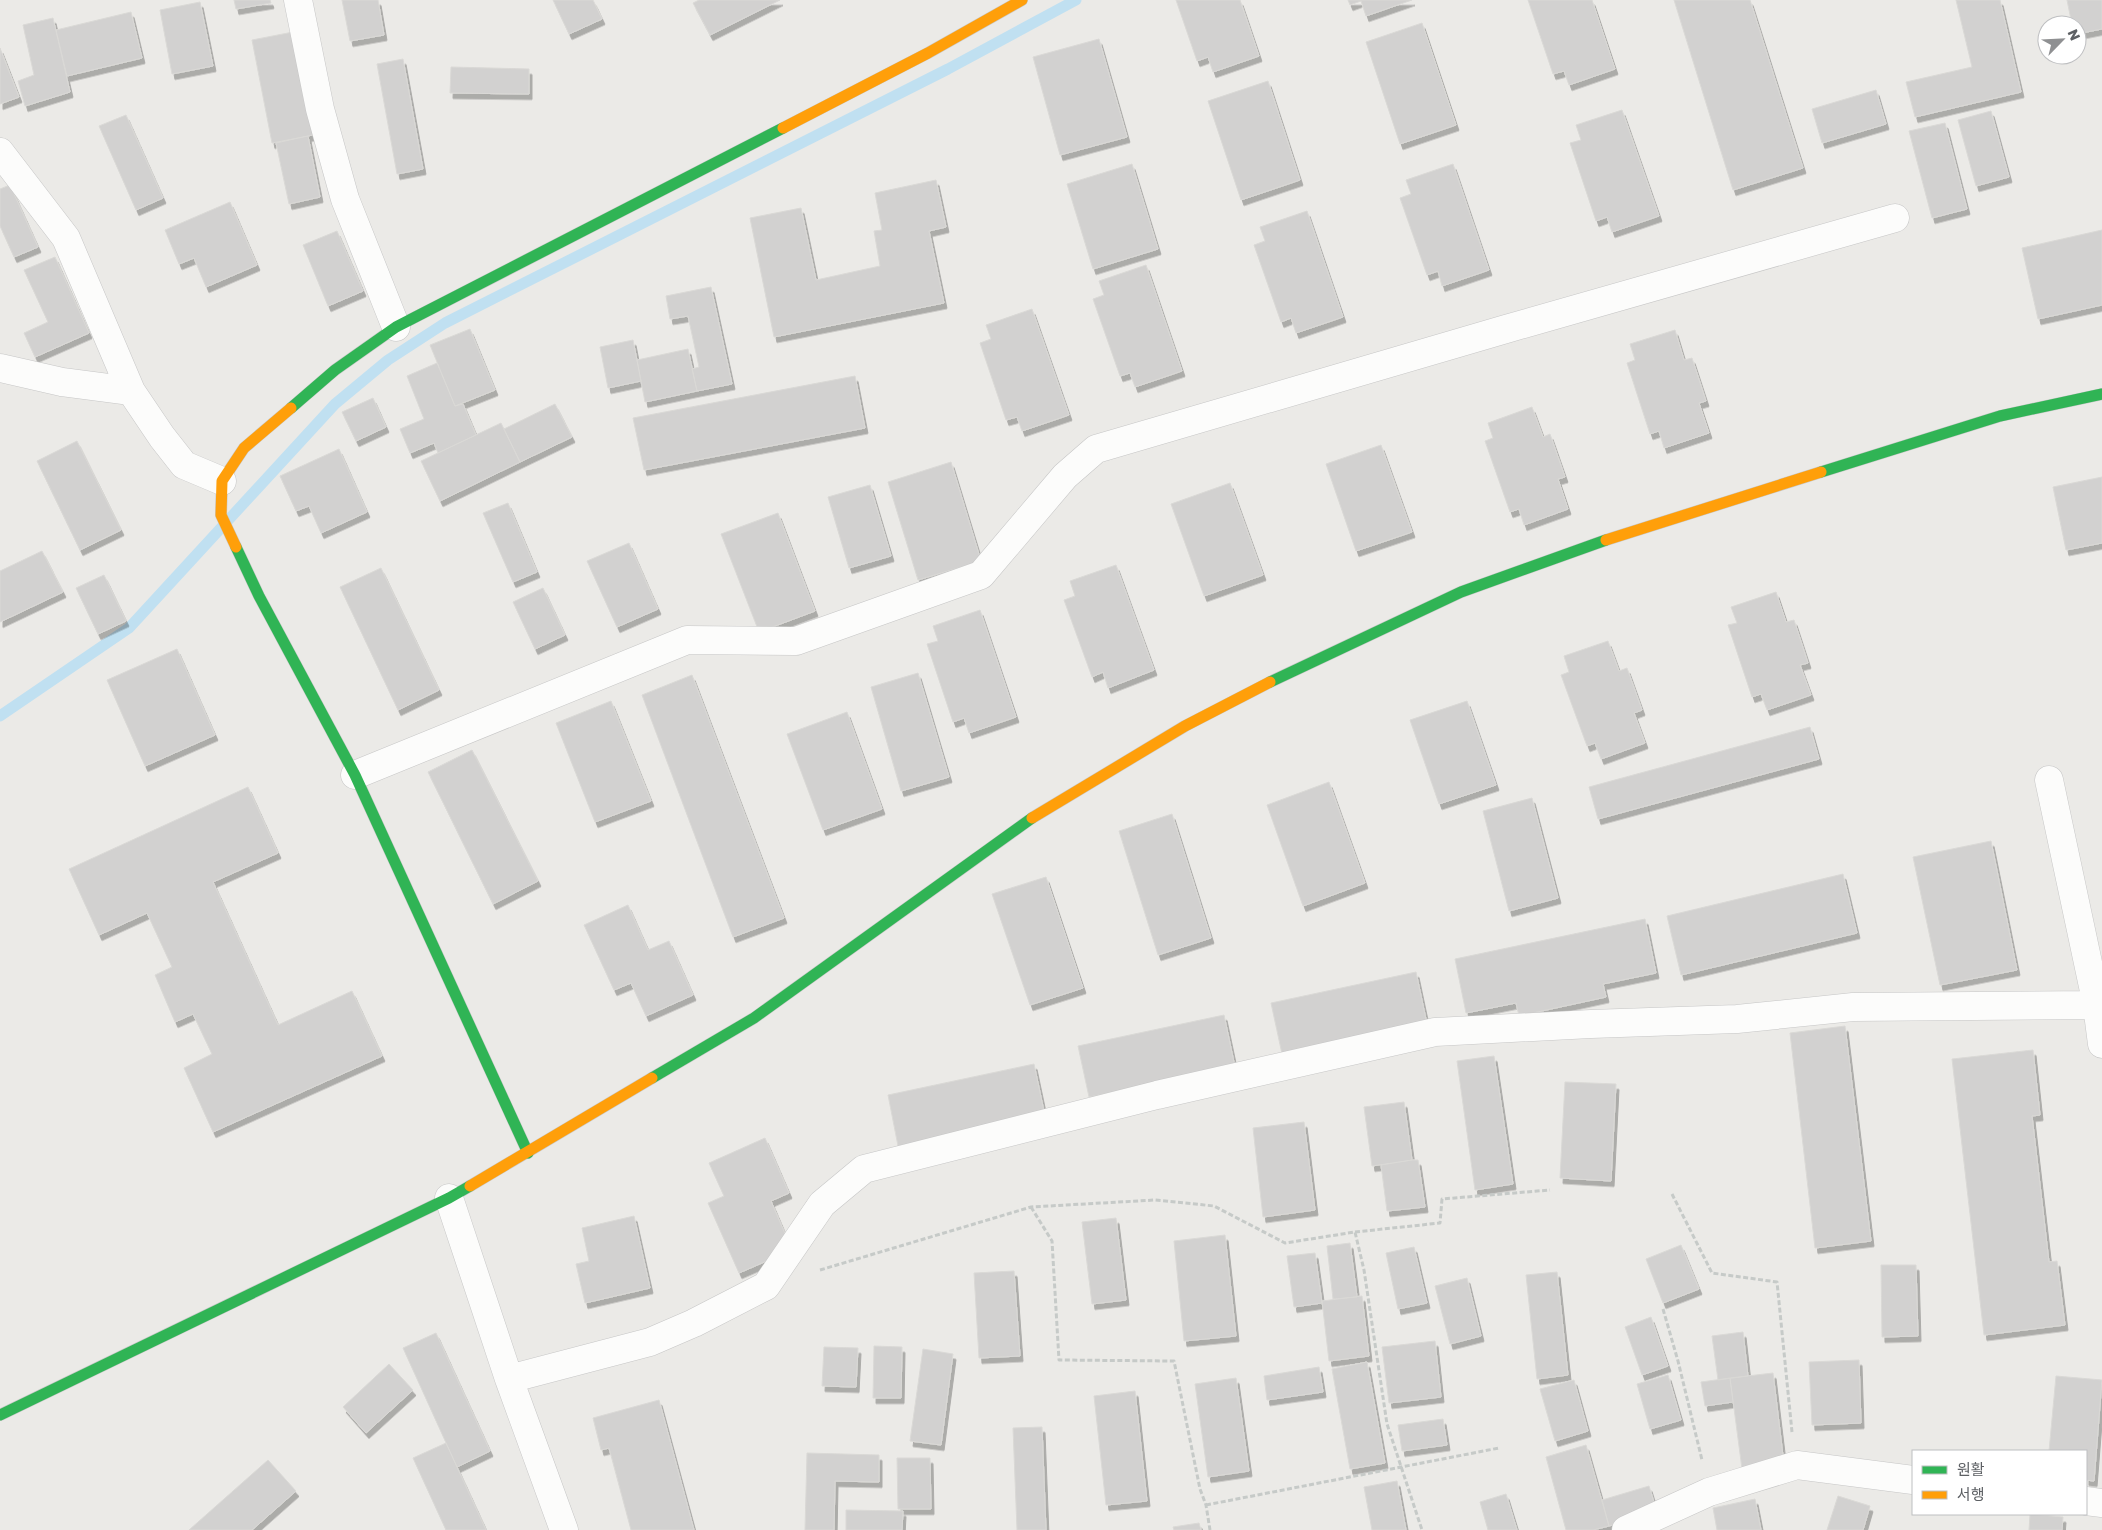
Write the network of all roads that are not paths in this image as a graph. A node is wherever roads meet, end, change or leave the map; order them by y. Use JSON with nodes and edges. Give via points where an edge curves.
{"nodes":[{"id":1,"x":298,"y":0,"type":"edge"},
{"id":2,"x":1022,"y":0,"type":"edge"},
{"id":3,"x":0,"y":152,"type":"edge"},
{"id":4,"x":1895,"y":218,"type":"dead end"},
{"id":5,"x":396,"y":327,"type":"junction"},
{"id":6,"x":0,"y":368,"type":"edge"},
{"id":7,"x":131,"y":391,"type":"junction"},
{"id":8,"x":2102,"y":394,"type":"edge"},
{"id":9,"x":222,"y":482,"type":"junction"},
{"id":10,"x":355,"y":775,"type":"junction"},
{"id":11,"x":2048,"y":780,"type":"dead end"},
{"id":12,"x":2097,"y":1005,"type":"junction"},
{"id":13,"x":2102,"y":1044,"type":"edge"},
{"id":14,"x":528,"y":1153,"type":"junction"},
{"id":15,"x":449,"y":1198,"type":"junction"},
{"id":16,"x":509,"y":1378,"type":"junction"},
{"id":17,"x":0,"y":1415,"type":"edge"},
{"id":18,"x":1912,"y":1480,"type":"edge"},
{"id":19,"x":2087,"y":1502,"type":"edge"},
{"id":20,"x":2102,"y":1503,"type":"edge"},
{"id":21,"x":564,"y":1530,"type":"edge"},
{"id":22,"x":1626,"y":1530,"type":"edge"}],
"edges":[{"from":1,"to":5,"type":"street","via":[[320,109],[345,199]]},
{"from":2,"to":5,"type":"street","via":[[928,53]]},
{"from":3,"to":7,"type":"street","via":[[66,238]]},
{"from":4,"to":10,"type":"street","via":[[1096,449],[1065,476],[981,575],[796,642],[687,640]]},
{"from":5,"to":9,"type":"street","via":[[335,370],[244,448]]},
{"from":6,"to":7,"type":"street","via":[[62,382]]},
{"from":7,"to":9,"type":"street","via":[[184,465]]},
{"from":8,"to":14,"type":"street","via":[[2000,416],[1613,538],[1461,592],[1308,663],[1185,726],[1020,825],[754,1018]]},
{"from":9,"to":10,"type":"street","via":[[221,515],[228,532]]},
{"from":10,"to":14,"type":"street"},
{"from":11,"to":12,"type":"street"},
{"from":12,"to":13,"type":"street"},
{"from":12,"to":16,"type":"street","via":[[1853,1007],[1737,1019],[1435,1032],[1157,1095],[864,1169],[822,1204],[766,1286],[694,1324],[650,1342]]},
{"from":14,"to":15,"type":"street"},
{"from":15,"to":16,"type":"street"},
{"from":15,"to":17,"type":"street"},
{"from":16,"to":21,"type":"street"},
{"from":18,"to":22,"type":"street","via":[[1798,1464],[1709,1492]]},
{"from":19,"to":20,"type":"street"}]}
